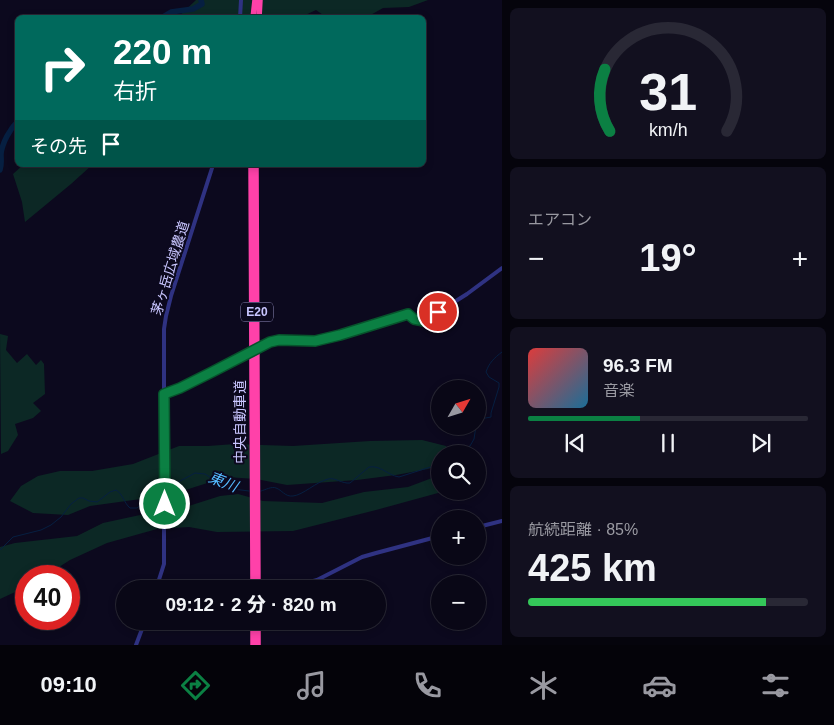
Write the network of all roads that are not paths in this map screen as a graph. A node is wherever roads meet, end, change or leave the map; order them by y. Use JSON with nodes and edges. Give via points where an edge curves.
{"nodes":[{"id":1,"x":241,"y":0,"type":"edge"},
{"id":2,"x":255,"y":0,"type":"edge"},
{"id":3,"x":260,"y":0,"type":"edge"},
{"id":4,"x":240,"y":15,"type":"edge"},
{"id":5,"x":253,"y":15,"type":"edge"},
{"id":6,"x":259,"y":15,"type":"edge"},
{"id":7,"x":212,"y":167,"type":"edge"},
{"id":8,"x":251,"y":167,"type":"edge"},
{"id":9,"x":256,"y":167,"type":"edge"},
{"id":10,"x":502,"y":268,"type":"edge"},
{"id":11,"x":164,"y":394,"type":"junction"},
{"id":12,"x":256,"y":459,"type":"junction"},
{"id":13,"x":255,"y":515,"type":"junction"},
{"id":14,"x":502,"y":521,"type":"edge"},
{"id":15,"x":486,"y":525,"type":"edge"},
{"id":16,"x":431,"y":538,"type":"edge"},
{"id":17,"x":159,"y":580,"type":"edge"},
{"id":18,"x":253,"y":580,"type":"edge"},
{"id":19,"x":258,"y":580,"type":"edge"},
{"id":20,"x":318,"y":580,"type":"edge"},
{"id":21,"x":142,"y":630,"type":"edge"},
{"id":22,"x":253,"y":630,"type":"edge"},
{"id":23,"x":258,"y":630,"type":"edge"},
{"id":24,"x":136,"y":645,"type":"edge"},
{"id":25,"x":253,"y":645,"type":"edge"},
{"id":26,"x":258,"y":645,"type":"edge"}],
"edges":[{"from":1,"to":4,"type":"street"},
{"from":2,"to":5,"type":"highway"},
{"from":3,"to":6,"type":"highway"},
{"from":7,"to":11,"type":"street","name":"茅ヶ岳広域農道","via":[[166,316]]},
{"from":8,"to":12,"type":"highway","name":"中央自動車道","number":"E20"},
{"from":9,"to":12,"type":"highway","name":"中央自動車道","number":"E20"},
{"from":10,"to":11,"type":"street","bridge":true,"via":[[424,321],[408,314],[315,341],[270,342]]},
{"from":11,"to":17,"type":"street","name":"茅ヶ岳広域農道","via":[[164,564]]},
{"from":12,"to":13,"type":"highway","name":"中央自動車道","number":"E20"},
{"from":13,"to":18,"type":"highway","name":"中央自動車道","number":"E20"},
{"from":13,"to":19,"type":"highway","name":"中央自動車道","number":"E20"},
{"from":14,"to":15,"type":"street"},
{"from":16,"to":20,"type":"street","via":[[376,552]]},
{"from":21,"to":24,"type":"street"},
{"from":22,"to":25,"type":"highway"},
{"from":23,"to":26,"type":"highway"}]}
